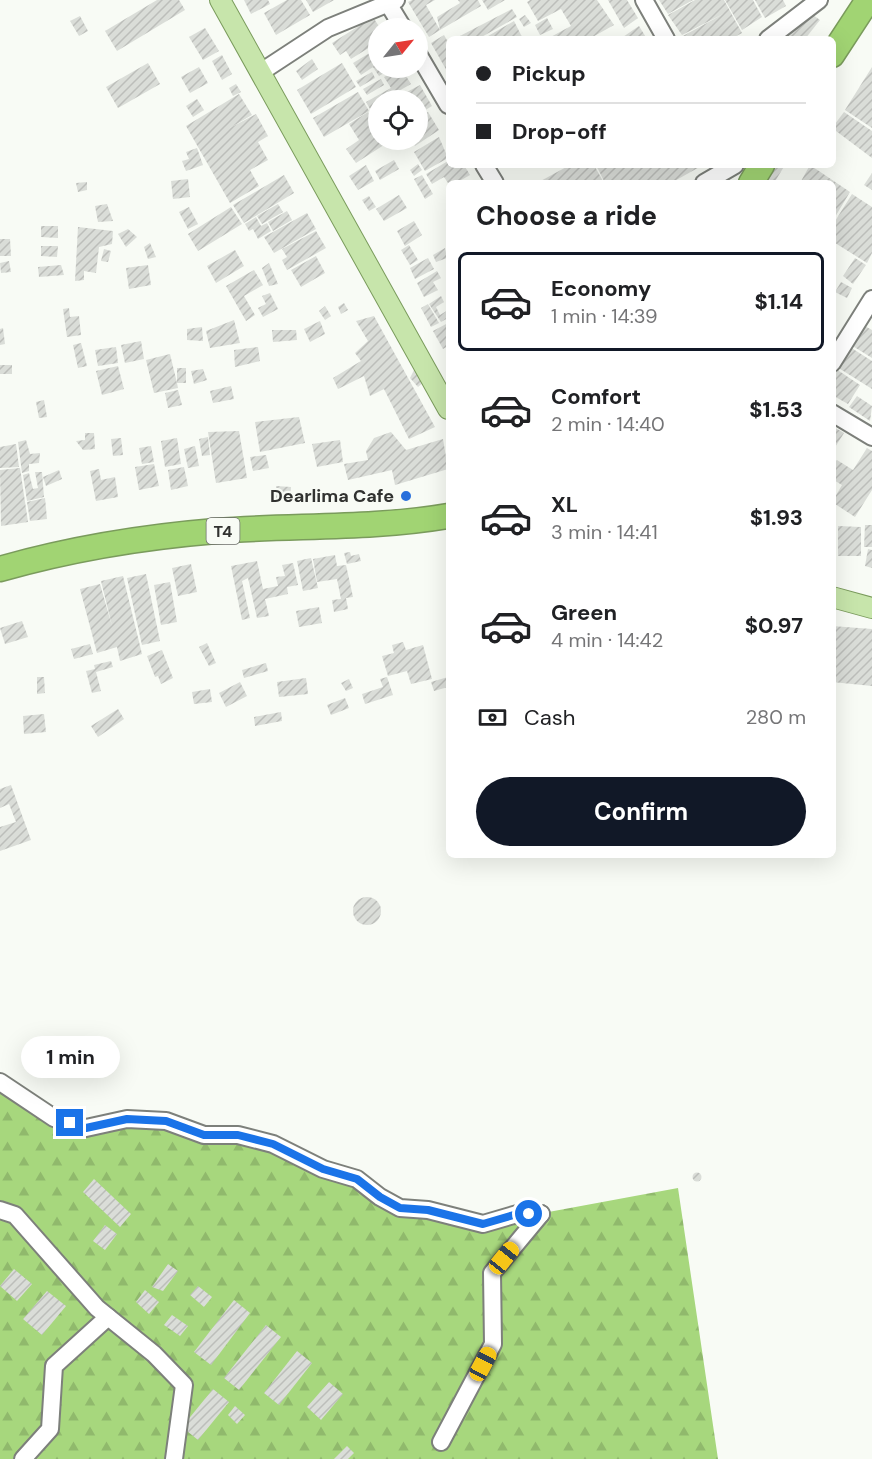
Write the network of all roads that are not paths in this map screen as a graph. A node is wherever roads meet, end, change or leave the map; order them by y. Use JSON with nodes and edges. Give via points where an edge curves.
{"nodes":[{"id":1,"x":220,"y":0,"type":"edge"},
{"id":2,"x":644,"y":0,"type":"edge"},
{"id":3,"x":819,"y":0,"type":"edge"},
{"id":4,"x":868,"y":0,"type":"edge"},
{"id":5,"x":390,"y":1,"type":"edge"},
{"id":6,"x":398,"y":18,"type":"edge"},
{"id":7,"x":664,"y":36,"type":"edge"},
{"id":8,"x":772,"y":36,"type":"edge"},
{"id":9,"x":836,"y":49,"type":"edge"},
{"id":10,"x":428,"y":71,"type":"edge"},
{"id":11,"x":261,"y":72,"type":"junction"},
{"id":12,"x":446,"y":102,"type":"edge"},
{"id":13,"x":748,"y":171,"type":"edge"},
{"id":14,"x":715,"y":180,"type":"edge"},
{"id":15,"x":872,"y":299,"type":"edge"},
{"id":16,"x":836,"y":357,"type":"edge"},
{"id":17,"x":446,"y":405,"type":"edge"},
{"id":18,"x":836,"y":415,"type":"edge"},
{"id":19,"x":872,"y":437,"type":"edge"},
{"id":20,"x":446,"y":516,"type":"edge"},
{"id":21,"x":0,"y":569,"type":"edge"},
{"id":22,"x":836,"y":598,"type":"edge"},
{"id":23,"x":872,"y":608,"type":"edge"},
{"id":24,"x":0,"y":1082,"type":"edge"},
{"id":25,"x":0,"y":1210,"type":"edge"},
{"id":26,"x":108,"y":1317,"type":"junction"},
{"id":27,"x":441,"y":1442,"type":"dead end"},
{"id":28,"x":23,"y":1459,"type":"edge"},
{"id":29,"x":174,"y":1459,"type":"edge"}],
"edges":[{"from":1,"to":11,"type":"main road"},
{"from":2,"to":7,"type":"street"},
{"from":3,"to":8,"type":"street"},
{"from":4,"to":9,"type":"highway"},
{"from":5,"to":6,"type":"street"},
{"from":5,"to":11,"type":"street","via":[[328,28]]},
{"from":10,"to":12,"type":"street"},
{"from":11,"to":17,"type":"main road"},
{"from":13,"to":14,"type":"street"},
{"from":15,"to":16,"type":"street"},
{"from":18,"to":19,"type":"street"},
{"from":20,"to":21,"type":"highway","number":"T4","via":[[398,523],[216,531],[120,542]]},
{"from":22,"to":23,"type":"main road"},
{"from":24,"to":27,"type":"street","via":[[54,1118],[86,1128],[127,1119],[166,1121],[204,1135],[238,1135],[273,1144],[323,1169],[357,1179],[400,1208],[428,1210],[483,1224],[517,1214],[541,1214],[492,1273],[493,1344]]},
{"from":25,"to":26,"type":"street","via":[[15,1215]]},
{"from":26,"to":28,"type":"street","via":[[54,1366],[50,1429]]},
{"from":26,"to":29,"type":"street","via":[[154,1354],[184,1385]]}]}
